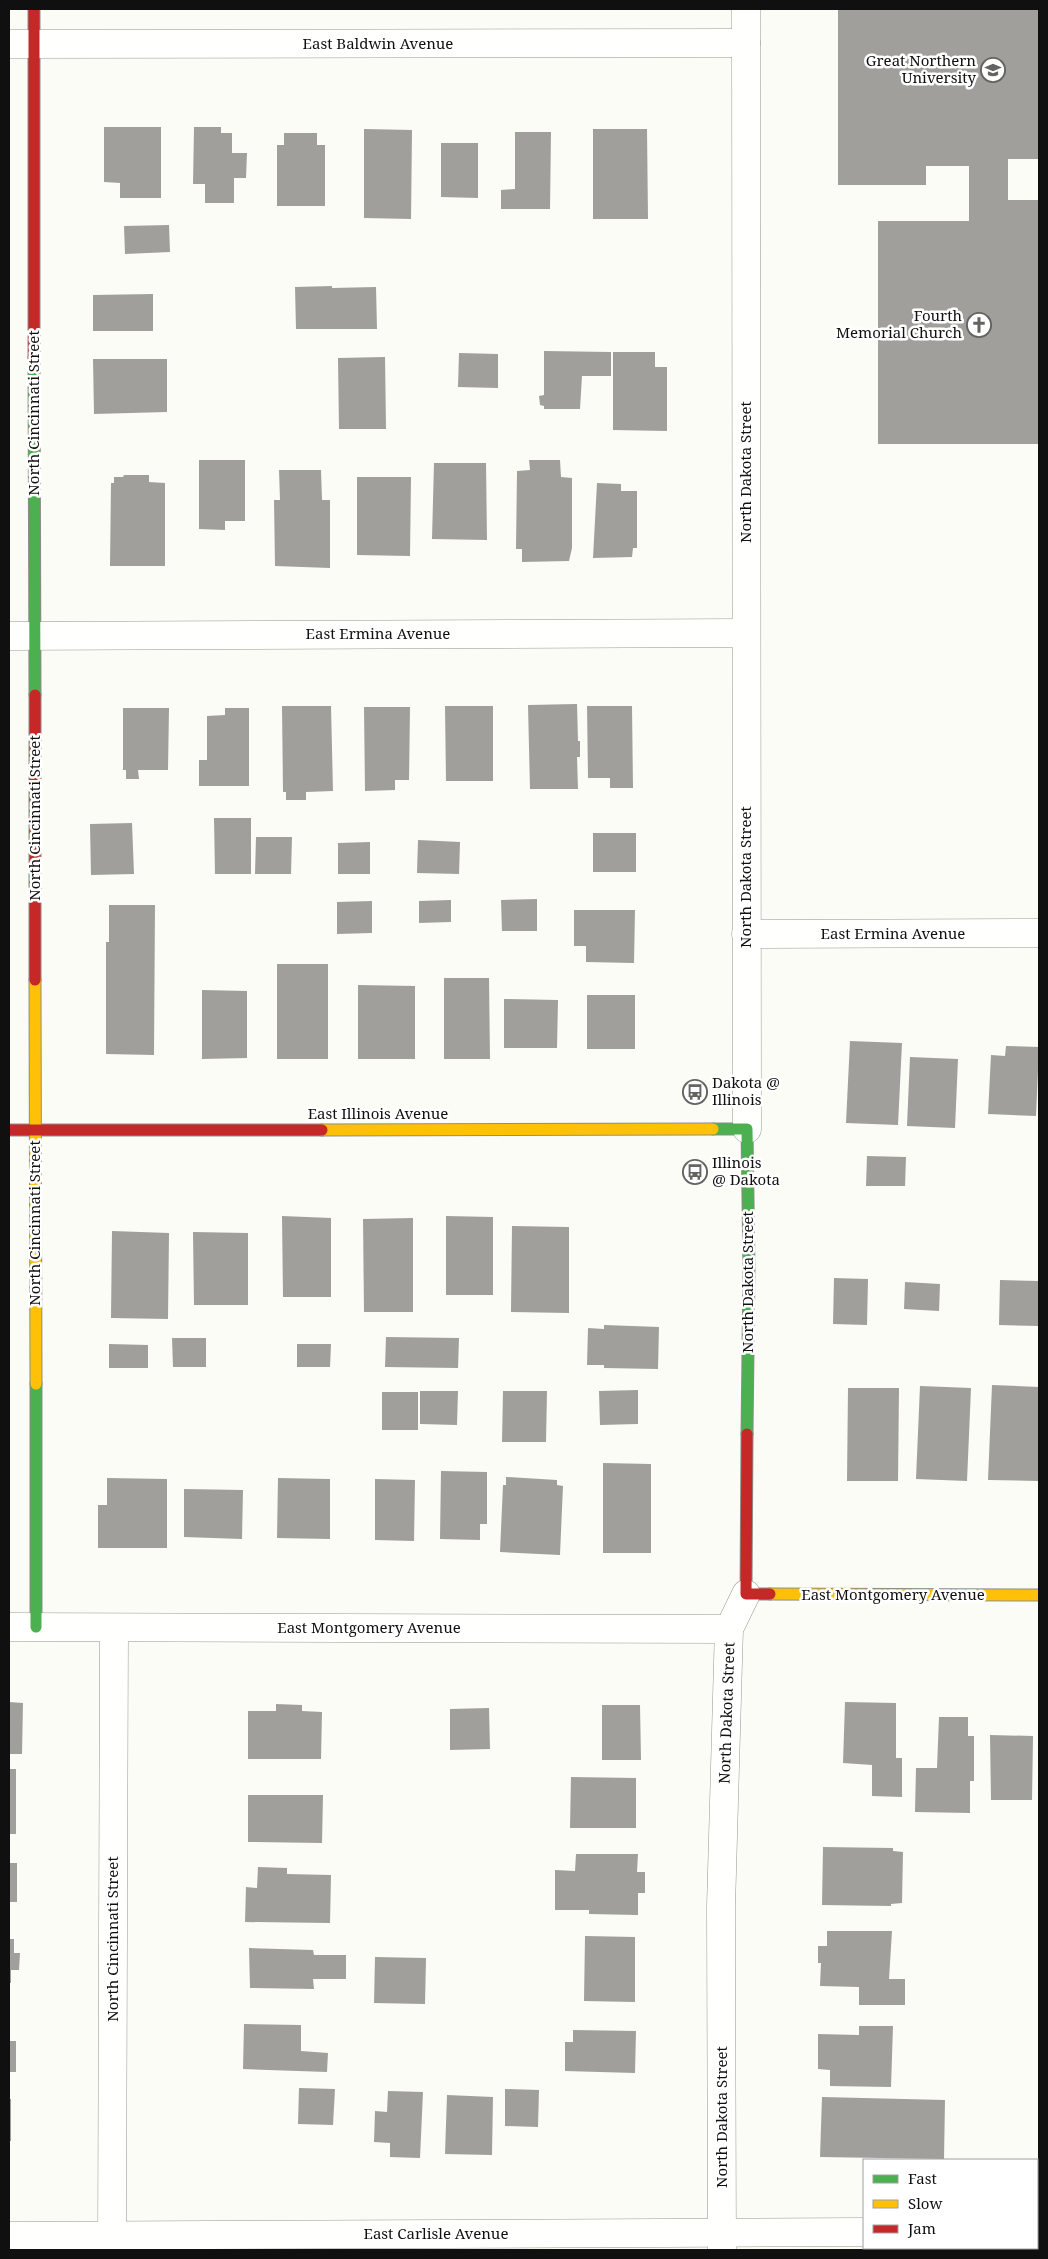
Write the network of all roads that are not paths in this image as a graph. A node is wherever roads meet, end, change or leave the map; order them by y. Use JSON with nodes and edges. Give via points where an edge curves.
{"nodes":[{"id":1,"x":34,"y":9,"type":"edge"},
{"id":2,"x":746,"y":9,"type":"edge"},
{"id":3,"x":746,"y":43,"type":"junction"},
{"id":4,"x":21,"y":44,"type":"edge"},
{"id":5,"x":746,"y":633,"type":"junction"},
{"id":6,"x":22,"y":636,"type":"edge"},
{"id":7,"x":1039,"y":933,"type":"edge"},
{"id":8,"x":746,"y":934,"type":"junction"},
{"id":9,"x":747,"y":1129,"type":"junction"},
{"id":10,"x":9,"y":1130,"type":"edge"},
{"id":11,"x":36,"y":1130,"type":"junction"},
{"id":12,"x":746,"y":1594,"type":"junction"},
{"id":13,"x":1039,"y":1595,"type":"edge"},
{"id":14,"x":9,"y":1627,"type":"edge"},
{"id":15,"x":36,"y":1627,"type":"junction"},
{"id":16,"x":114,"y":1628,"type":"junction"},
{"id":17,"x":729,"y":1629,"type":"junction"},
{"id":18,"x":863,"y":2232,"type":"edge"},
{"id":19,"x":9,"y":2236,"type":"edge"},
{"id":20,"x":722,"y":2241,"type":"edge"},
{"id":21,"x":112,"y":2243,"type":"edge"}],
"edges":[{"from":1,"to":4,"type":"street","name":"North Cincinnati Street"},
{"from":2,"to":3,"type":"street","name":"North Dakota Street"},
{"from":3,"to":4,"type":"street","name":"East Baldwin Avenue"},
{"from":3,"to":5,"type":"street","name":"North Dakota Street"},
{"from":4,"to":6,"type":"street","name":"North Cincinnati Street"},
{"from":5,"to":6,"type":"street","name":"East Ermina Avenue"},
{"from":5,"to":8,"type":"street","name":"North Dakota Street"},
{"from":6,"to":11,"type":"street","name":"North Cincinnati Street"},
{"from":7,"to":8,"type":"street","name":"East Ermina Avenue"},
{"from":8,"to":9,"type":"street","name":"North Dakota Street"},
{"from":9,"to":11,"type":"street","name":"East Illinois Avenue"},
{"from":9,"to":12,"type":"street","name":"North Dakota Street"},
{"from":10,"to":11,"type":"street","name":"East Illinois Avenue"},
{"from":11,"to":15,"type":"street","name":"North Cincinnati Street"},
{"from":12,"to":13,"type":"street","name":"East Montgomery Avenue"},
{"from":12,"to":17,"type":"street","name":"North Dakota Street"},
{"from":14,"to":15,"type":"street","name":"East Montgomery Avenue"},
{"from":15,"to":16,"type":"street","name":"East Montgomery Avenue"},
{"from":16,"to":17,"type":"street","name":"East Montgomery Avenue"},
{"from":16,"to":21,"type":"street","name":"North Cincinnati Street"},
{"from":17,"to":20,"type":"street","name":"North Dakota Street","via":[[721,1906]]},
{"from":18,"to":20,"type":"street","name":"East Carlisle Avenue"},
{"from":19,"to":21,"type":"street","name":"East Carlisle Avenue"},
{"from":20,"to":21,"type":"street","name":"East Carlisle Avenue"}]}
